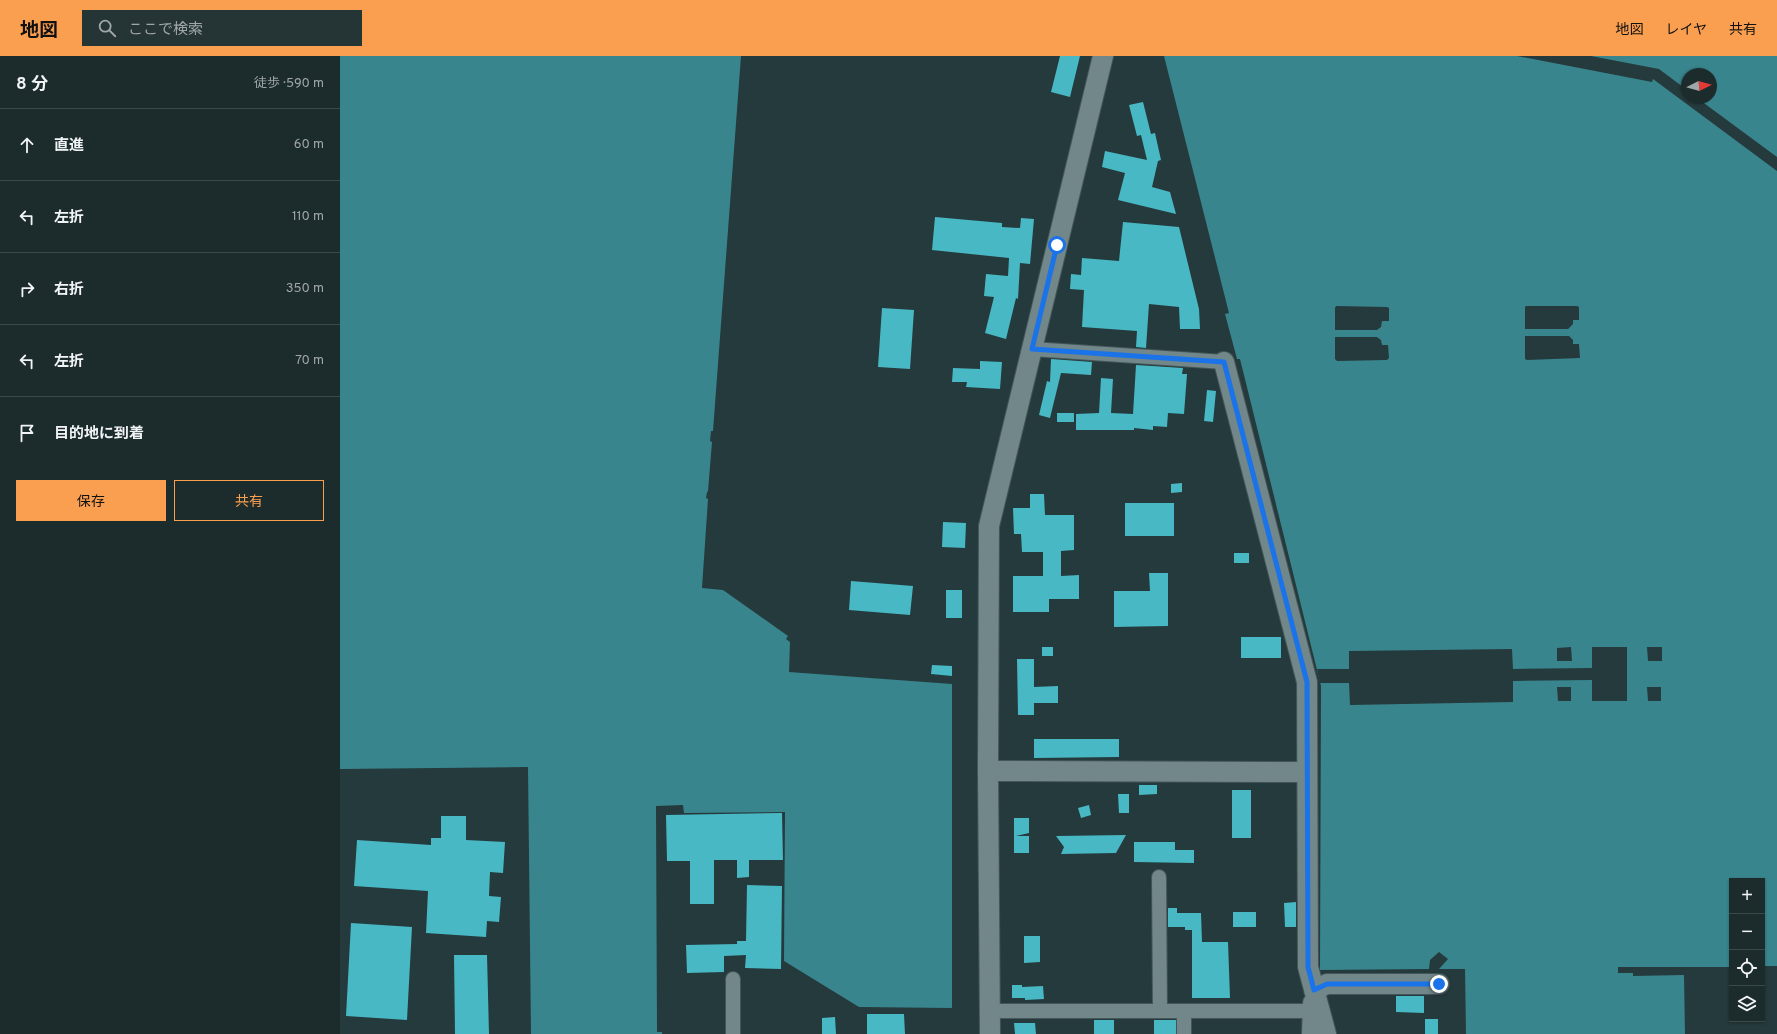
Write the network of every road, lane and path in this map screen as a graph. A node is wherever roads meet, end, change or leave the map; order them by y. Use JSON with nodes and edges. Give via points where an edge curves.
{"nodes":[{"id":1,"x":1103,"y":56,"type":"edge"},
{"id":2,"x":1032,"y":349,"type":"junction"},
{"id":3,"x":1224,"y":362,"type":"joint"},
{"id":4,"x":988,"y":771,"type":"junction"},
{"id":5,"x":1307,"y":772,"type":"junction"},
{"id":6,"x":1159,"y":877,"type":"dead end"},
{"id":7,"x":733,"y":979,"type":"dead end"},
{"id":8,"x":1439,"y":984,"type":"dead end"},
{"id":9,"x":1314,"y":990,"type":"junction"},
{"id":10,"x":1160,"y":1010,"type":"junction"},
{"id":11,"x":1184,"y":1010,"type":"junction"},
{"id":12,"x":990,"y":1011,"type":"junction"},
{"id":13,"x":1312,"y":1011,"type":"junction"},
{"id":14,"x":733,"y":1034,"type":"edge"},
{"id":15,"x":990,"y":1034,"type":"edge"},
{"id":16,"x":1184,"y":1034,"type":"edge"},
{"id":17,"x":1312,"y":1034,"type":"edge"},
{"id":18,"x":1326,"y":1034,"type":"edge"}],
"edges":[{"from":1,"to":2,"type":"street"},
{"from":2,"to":3,"type":"street"},
{"from":2,"to":4,"type":"street","via":[[989,526]]},
{"from":3,"to":5,"type":"street","via":[[1307,682]]},
{"from":4,"to":5,"type":"street"},
{"from":4,"to":12,"type":"street"},
{"from":5,"to":9,"type":"street","via":[[1308,967]]},
{"from":6,"to":10,"type":"street"},
{"from":7,"to":14,"type":"street"},
{"from":8,"to":9,"type":"street","via":[[1327,984]]},
{"from":9,"to":13,"type":"street"},
{"from":9,"to":18,"type":"street"},
{"from":10,"to":11,"type":"street"},
{"from":10,"to":12,"type":"street"},
{"from":11,"to":13,"type":"street"},
{"from":11,"to":16,"type":"street"},
{"from":12,"to":15,"type":"street"},
{"from":13,"to":17,"type":"street"}]}
